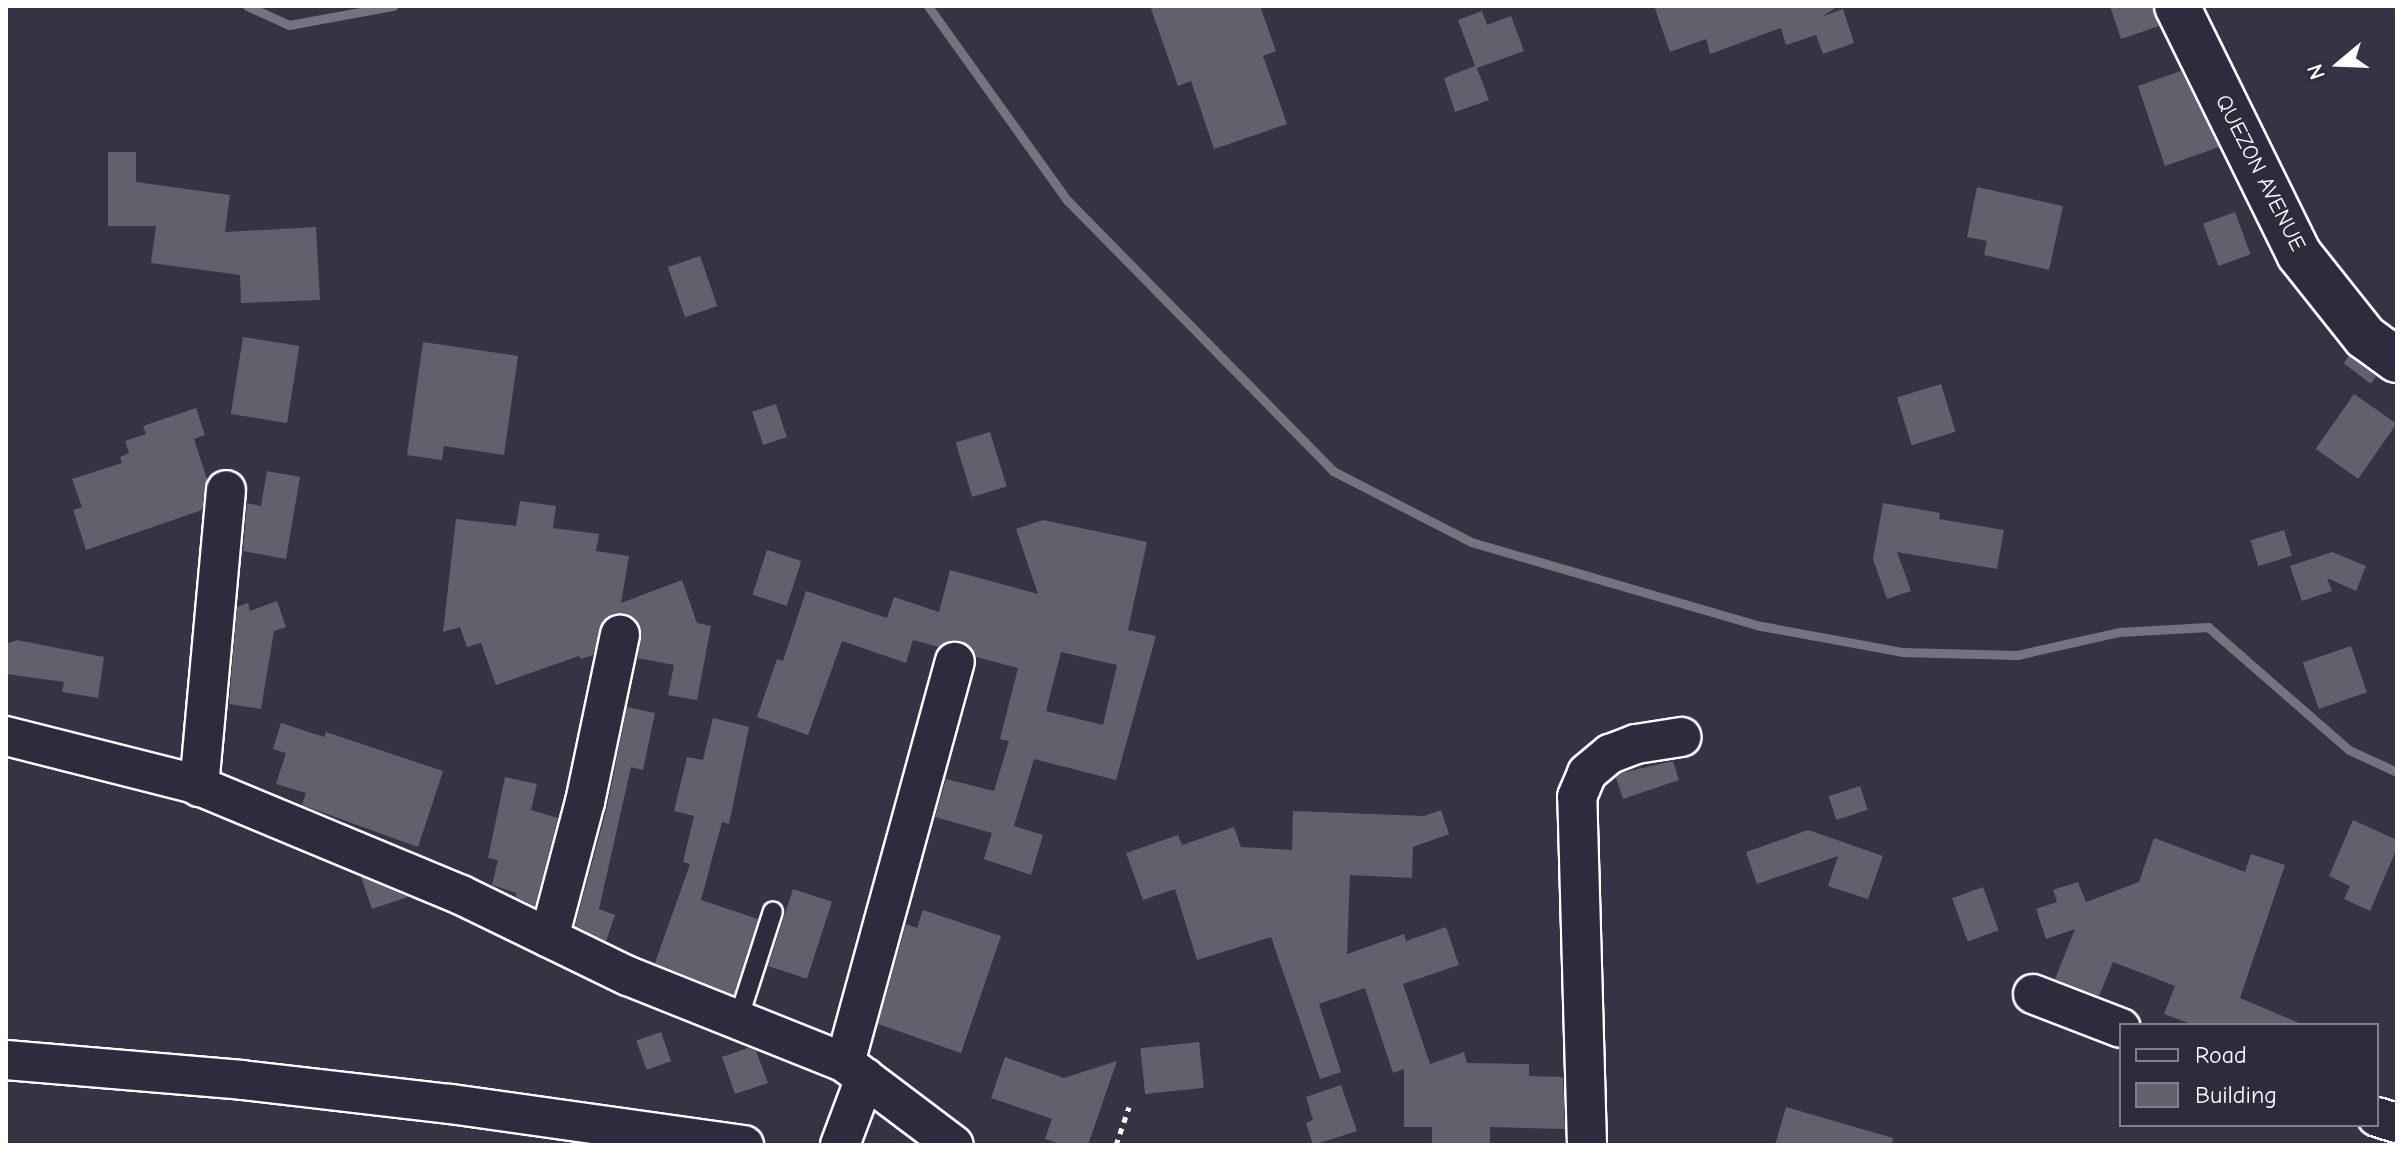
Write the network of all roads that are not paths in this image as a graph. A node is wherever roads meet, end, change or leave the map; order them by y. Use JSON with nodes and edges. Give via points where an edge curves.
{"nodes":[{"id":1,"x":2177,"y":6,"type":"edge"},
{"id":2,"x":2397,"y":360,"type":"edge"},
{"id":3,"x":226,"y":490,"type":"dead end"},
{"id":4,"x":620,"y":635,"type":"dead end"},
{"id":5,"x":955,"y":662,"type":"dead end"},
{"id":6,"x":6,"y":736,"type":"edge"},
{"id":7,"x":1681,"y":737,"type":"dead end"},
{"id":8,"x":199,"y":787,"type":"junction"},
{"id":9,"x":773,"y":911,"type":"dead end"},
{"id":10,"x":549,"y":938,"type":"junction"},
{"id":11,"x":2033,"y":994,"type":"dead end"},
{"id":12,"x":738,"y":1020,"type":"junction"},
{"id":13,"x":2119,"y":1027,"type":"edge"},
{"id":14,"x":6,"y":1060,"type":"edge"},
{"id":15,"x":855,"y":1071,"type":"junction"},
{"id":16,"x":744,"y":1145,"type":"edge"},
{"id":17,"x":840,"y":1145,"type":"edge"},
{"id":18,"x":954,"y":1145,"type":"edge"},
{"id":19,"x":1587,"y":1145,"type":"edge"}],
"edges":[{"from":1,"to":2,"type":"street","name":"QUEZON AVENUE","via":[[2299,254],[2365,337]]},
{"from":3,"to":8,"type":"street"},
{"from":4,"to":10,"type":"street","via":[[585,802]]},
{"from":5,"to":15,"type":"street"},
{"from":6,"to":8,"type":"street"},
{"from":7,"to":19,"type":"street","via":[[1610,754],[1587,773],[1577,797]]},
{"from":8,"to":10,"type":"street","via":[[461,895]]},
{"from":9,"to":12,"type":"lane"},
{"from":10,"to":12,"type":"street"},
{"from":11,"to":13,"type":"street"},
{"from":12,"to":15,"type":"street"},
{"from":14,"to":16,"type":"street","via":[[391,1097]]},
{"from":15,"to":17,"type":"street"},
{"from":15,"to":18,"type":"street"}]}
